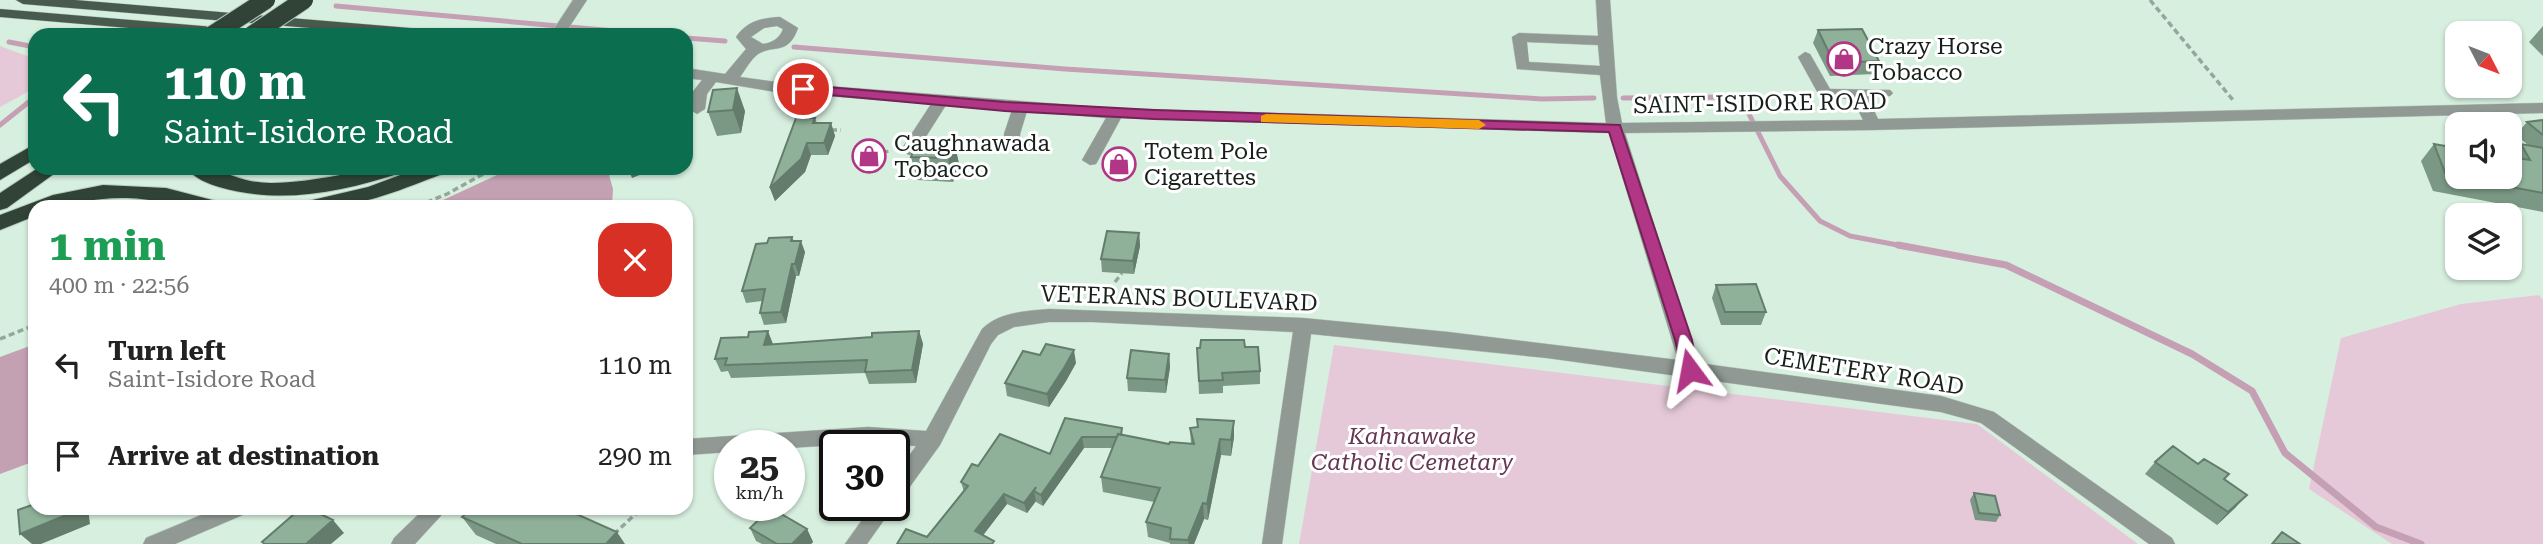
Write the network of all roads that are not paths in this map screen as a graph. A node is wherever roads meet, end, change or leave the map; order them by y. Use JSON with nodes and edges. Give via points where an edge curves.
{"nodes":[{"id":1,"x":17,"y":0,"type":"edge"},
{"id":2,"x":23,"y":0,"type":"edge"},
{"id":3,"x":266,"y":0,"type":"edge"},
{"id":4,"x":304,"y":0,"type":"edge"},
{"id":5,"x":580,"y":0,"type":"edge"},
{"id":6,"x":1603,"y":0,"type":"edge"},
{"id":7,"x":0,"y":3,"type":"edge"},
{"id":8,"x":0,"y":13,"type":"edge"},
{"id":9,"x":179,"y":28,"type":"edge"},
{"id":10,"x":223,"y":28,"type":"edge"},
{"id":11,"x":262,"y":28,"type":"edge"},
{"id":12,"x":361,"y":28,"type":"edge"},
{"id":13,"x":562,"y":28,"type":"edge"},
{"id":14,"x":1604,"y":41,"type":"junction"},
{"id":15,"x":755,"y":48,"type":"dead end"},
{"id":16,"x":1805,"y":57,"type":"dead end"},
{"id":17,"x":1606,"y":71,"type":"junction"},
{"id":18,"x":693,"y":75,"type":"edge"},
{"id":19,"x":711,"y":78,"type":"junction"},
{"id":20,"x":729,"y":81,"type":"junction"},
{"id":21,"x":1885,"y":93,"type":"dead end"},
{"id":22,"x":1858,"y":94,"type":"junction"},
{"id":23,"x":941,"y":100,"type":"junction"},
{"id":24,"x":1021,"y":107,"type":"junction"},
{"id":25,"x":2543,"y":108,"type":"edge"},
{"id":26,"x":697,"y":109,"type":"dead end"},
{"id":27,"x":1116,"y":113,"type":"junction"},
{"id":28,"x":1873,"y":125,"type":"junction"},
{"id":29,"x":1615,"y":128,"type":"junction"},
{"id":30,"x":1013,"y":148,"type":"dead end"},
{"id":31,"x":909,"y":150,"type":"dead end"},
{"id":32,"x":28,"y":155,"type":"edge"},
{"id":33,"x":1090,"y":160,"type":"dead end"},
{"id":34,"x":0,"y":173,"type":"edge"},
{"id":35,"x":42,"y":175,"type":"edge"},
{"id":36,"x":208,"y":175,"type":"edge"},
{"id":37,"x":367,"y":175,"type":"edge"},
{"id":38,"x":420,"y":175,"type":"edge"},
{"id":39,"x":61,"y":200,"type":"edge"},
{"id":40,"x":189,"y":200,"type":"edge"},
{"id":41,"x":341,"y":200,"type":"edge"},
{"id":42,"x":0,"y":203,"type":"edge"},
{"id":43,"x":28,"y":211,"type":"edge"},
{"id":44,"x":0,"y":223,"type":"edge"},
{"id":45,"x":1303,"y":325,"type":"junction"},
{"id":46,"x":1474,"y":343,"type":"joint"},
{"id":47,"x":1690,"y":370,"type":"junction"},
{"id":48,"x":933,"y":439,"type":"junction"},
{"id":49,"x":693,"y":447,"type":"edge"},
{"id":50,"x":910,"y":471,"type":"edge"},
{"id":51,"x":221,"y":515,"type":"edge"},
{"id":52,"x":431,"y":515,"type":"edge"},
{"id":53,"x":873,"y":521,"type":"edge"},
{"id":54,"x":153,"y":544,"type":"edge"},
{"id":55,"x":401,"y":544,"type":"edge"},
{"id":56,"x":855,"y":544,"type":"edge"},
{"id":57,"x":1272,"y":544,"type":"edge"},
{"id":58,"x":2165,"y":544,"type":"edge"}],
"edges":[{"from":1,"to":7,"type":"main road"},
{"from":2,"to":12,"type":"main road"},
{"from":3,"to":10,"type":"highway","bridge":true},
{"from":4,"to":11,"type":"highway","bridge":true},
{"from":5,"to":13,"type":"street"},
{"from":6,"to":14,"type":"street"},
{"from":8,"to":9,"type":"main road"},
{"from":14,"to":17,"type":"street"},
{"from":14,"to":17,"type":"street","via":[[1519,37],[1522,66]]},
{"from":15,"to":20,"type":"street"},
{"from":16,"to":22,"type":"street","via":[[1825,94]]},
{"from":17,"to":29,"type":"street"},
{"from":18,"to":19,"type":"street","name":"SAINT-ISIDORE ROAD"},
{"from":19,"to":20,"type":"street","name":"SAINT-ISIDORE ROAD"},
{"from":19,"to":26,"type":"street","via":[[699,94]]},
{"from":20,"to":23,"type":"street","name":"SAINT-ISIDORE ROAD","via":[[744,89]]},
{"from":21,"to":22,"type":"street"},
{"from":22,"to":28,"type":"street"},
{"from":23,"to":24,"type":"street","name":"SAINT-ISIDORE ROAD"},
{"from":23,"to":31,"type":"street"},
{"from":24,"to":27,"type":"street","name":"SAINT-ISIDORE ROAD"},
{"from":24,"to":30,"type":"street","via":[[1012,134]]},
{"from":25,"to":28,"type":"street","name":"SAINT-ISIDORE ROAD"},
{"from":27,"to":29,"type":"street","name":"SAINT-ISIDORE ROAD"},
{"from":27,"to":33,"type":"street"},
{"from":28,"to":29,"type":"street","name":"SAINT-ISIDORE ROAD"},
{"from":29,"to":47,"type":"street"},
{"from":32,"to":34,"type":"highway"},
{"from":35,"to":42,"type":"highway"},
{"from":36,"to":37,"type":"highway","via":[[231,184],[274,190],[328,185]]},
{"from":38,"to":41,"type":"highway"},
{"from":39,"to":40,"type":"highway","via":[[131,190]]},
{"from":43,"to":44,"type":"highway"},
{"from":45,"to":46,"type":"street","name":"VETERANS BOULEVARD"},
{"from":45,"to":48,"type":"street","name":"VETERANS BOULEVARD","via":[[1107,316],[1011,320],[985,337]]},
{"from":45,"to":57,"type":"street"},
{"from":46,"to":47,"type":"street","name":"CEMETERY ROAD"},
{"from":47,"to":58,"type":"street","name":"CEMETERY ROAD","via":[[1941,404],[1987,417]]},
{"from":48,"to":49,"type":"street","via":[[868,435]]},
{"from":48,"to":50,"type":"street","name":"VETERANS BOULEVARD"},
{"from":51,"to":54,"type":"street"},
{"from":52,"to":55,"type":"street"},
{"from":53,"to":56,"type":"street"}]}
